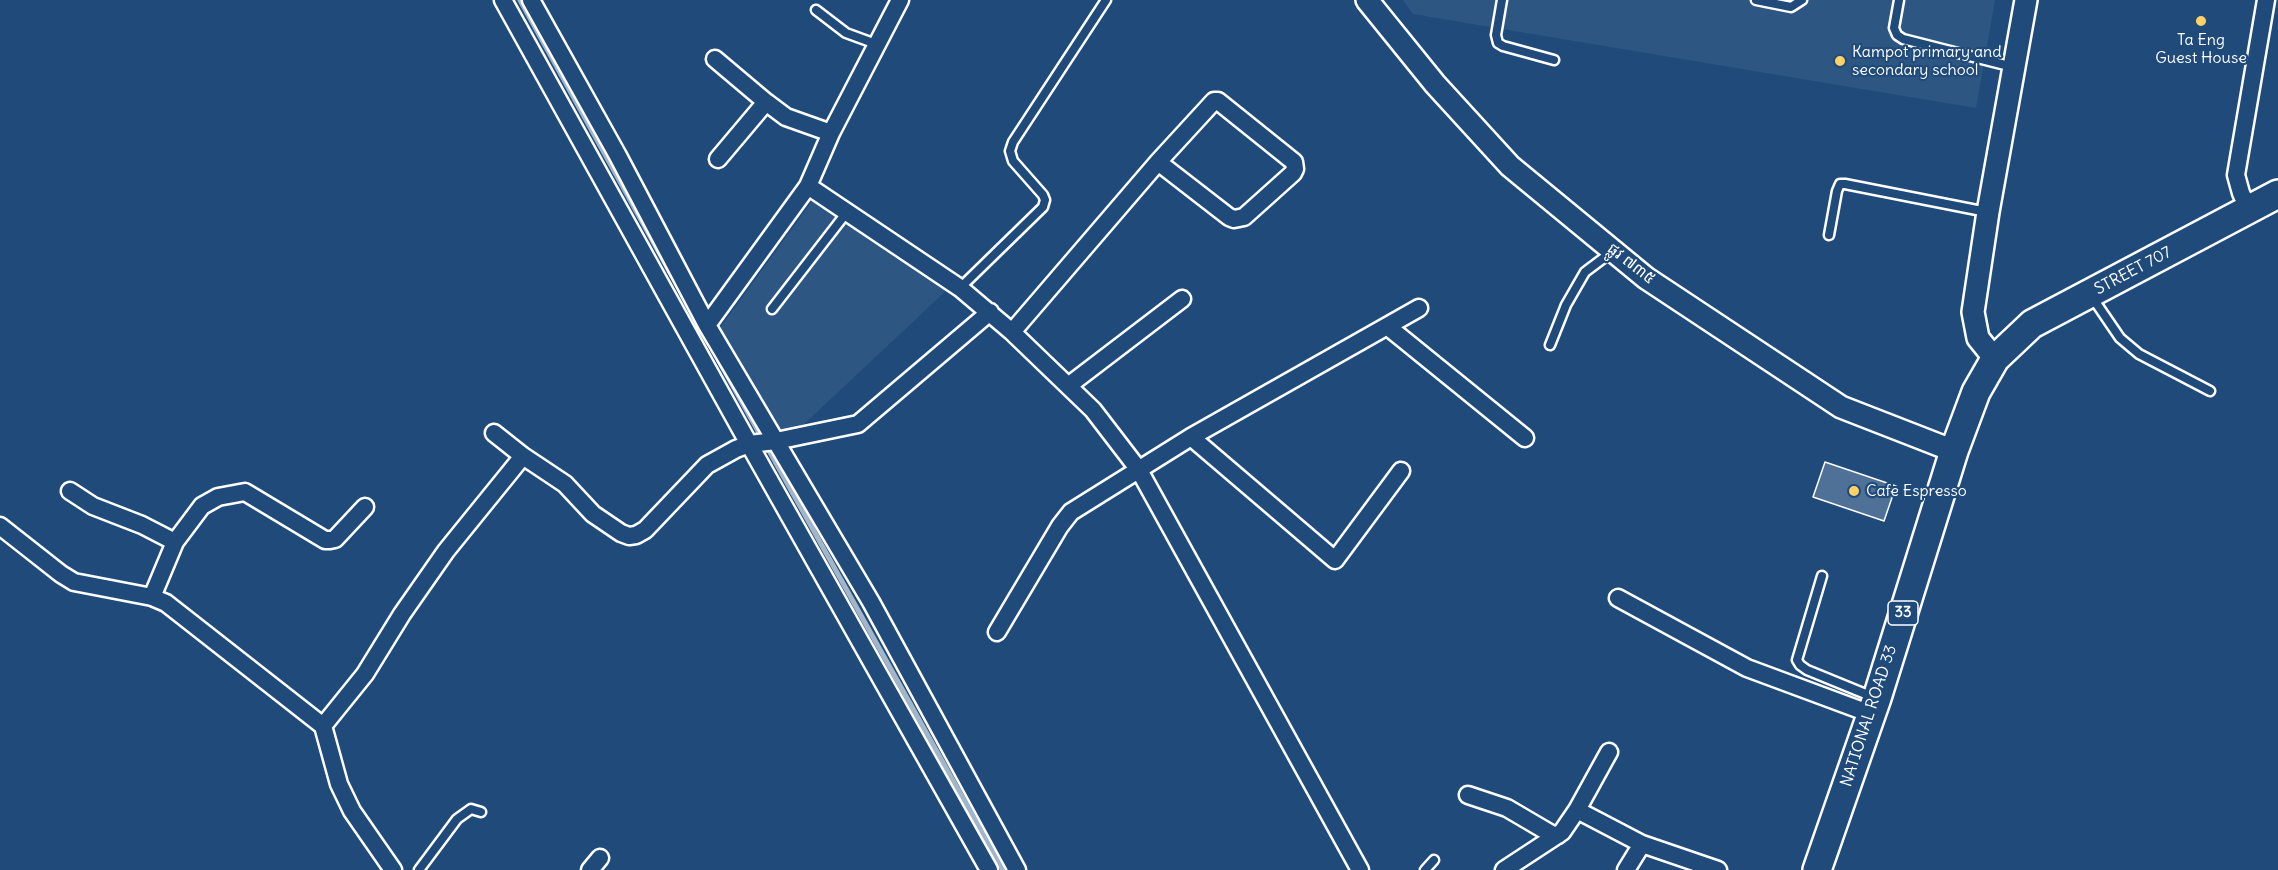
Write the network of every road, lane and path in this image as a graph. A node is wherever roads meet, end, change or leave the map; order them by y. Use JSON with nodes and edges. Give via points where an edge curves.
{"nodes":[{"id":1,"x":529,"y":0,"type":"edge"},
{"id":2,"x":900,"y":0,"type":"edge"},
{"id":3,"x":1106,"y":0,"type":"edge"},
{"id":4,"x":1366,"y":0,"type":"edge"},
{"id":5,"x":1502,"y":0,"type":"edge"},
{"id":6,"x":1756,"y":0,"type":"edge"},
{"id":7,"x":1802,"y":0,"type":"edge"},
{"id":8,"x":1899,"y":0,"type":"edge"},
{"id":9,"x":2026,"y":0,"type":"edge"},
{"id":10,"x":2266,"y":0,"type":"edge"},
{"id":11,"x":505,"y":4,"type":"edge"},
{"id":12,"x":816,"y":10,"type":"dead end"},
{"id":13,"x":876,"y":44,"type":"junction"},
{"id":14,"x":715,"y":59,"type":"dead end"},
{"id":15,"x":1554,"y":60,"type":"dead end"},
{"id":16,"x":2014,"y":67,"type":"junction"},
{"id":17,"x":766,"y":102,"type":"junction"},
{"id":18,"x":831,"y":133,"type":"junction"},
{"id":19,"x":718,"y":159,"type":"dead end"},
{"id":20,"x":1158,"y":162,"type":"junction"},
{"id":21,"x":808,"y":186,"type":"junction"},
{"id":22,"x":2278,"y":194,"type":"edge"},
{"id":23,"x":2249,"y":210,"type":"junction"},
{"id":24,"x":847,"y":212,"type":"junction"},
{"id":25,"x":1988,"y":212,"type":"junction"},
{"id":26,"x":1829,"y":235,"type":"dead end"},
{"id":27,"x":1613,"y":251,"type":"junction"},
{"id":28,"x":960,"y":288,"type":"junction"},
{"id":29,"x":2090,"y":294,"type":"junction"},
{"id":30,"x":1182,"y":299,"type":"dead end"},
{"id":31,"x":1419,"y":308,"type":"dead end"},
{"id":32,"x":772,"y":309,"type":"dead end"},
{"id":33,"x":990,"y":312,"type":"junction"},
{"id":34,"x":707,"y":325,"type":"junction"},
{"id":35,"x":1387,"y":327,"type":"junction"},
{"id":36,"x":1012,"y":332,"type":"junction"},
{"id":37,"x":1550,"y":345,"type":"dead end"},
{"id":38,"x":1995,"y":359,"type":"junction"},
{"id":39,"x":1068,"y":386,"type":"junction"},
{"id":40,"x":2210,"y":391,"type":"dead end"},
{"id":41,"x":494,"y":433,"type":"dead end"},
{"id":42,"x":1191,"y":437,"type":"junction"},
{"id":43,"x":1525,"y":438,"type":"dead end"},
{"id":44,"x":776,"y":441,"type":"junction"},
{"id":45,"x":749,"y":444,"type":"junction"},
{"id":46,"x":1954,"y":451,"type":"junction"},
{"id":47,"x":523,"y":456,"type":"junction"},
{"id":48,"x":1139,"y":470,"type":"junction"},
{"id":49,"x":1401,"y":471,"type":"dead end"},
{"id":50,"x":70,"y":491,"type":"dead end"},
{"id":51,"x":365,"y":507,"type":"dead end"},
{"id":52,"x":0,"y":526,"type":"edge"},
{"id":53,"x":176,"y":542,"type":"junction"},
{"id":54,"x":1822,"y":576,"type":"dead end"},
{"id":55,"x":152,"y":597,"type":"junction"},
{"id":56,"x":1618,"y":598,"type":"dead end"},
{"id":57,"x":997,"y":632,"type":"dead end"},
{"id":58,"x":1874,"y":706,"type":"junction"},
{"id":59,"x":323,"y":726,"type":"junction"},
{"id":60,"x":1609,"y":752,"type":"dead end"},
{"id":61,"x":1468,"y":795,"type":"dead end"},
{"id":62,"x":1577,"y":810,"type":"junction"},
{"id":63,"x":481,"y":812,"type":"dead end"},
{"id":64,"x":1558,"y":836,"type":"junction"},
{"id":65,"x":1642,"y":844,"type":"junction"},
{"id":66,"x":1434,"y":860,"type":"dead end"},
{"id":67,"x":388,"y":868,"type":"edge"},
{"id":68,"x":419,"y":870,"type":"edge"},
{"id":69,"x":989,"y":870,"type":"edge"},
{"id":70,"x":1017,"y":870,"type":"edge"},
{"id":71,"x":1360,"y":870,"type":"edge"},
{"id":72,"x":1425,"y":870,"type":"edge"},
{"id":73,"x":1504,"y":870,"type":"edge"},
{"id":74,"x":1626,"y":870,"type":"edge"},
{"id":75,"x":1718,"y":870,"type":"edge"},
{"id":76,"x":1816,"y":870,"type":"edge"}],
"edges":[{"from":1,"to":11,"type":"street"},
{"from":1,"to":34,"type":"street","via":[[617,154]]},
{"from":2,"to":13,"type":"street"},
{"from":3,"to":28,"type":"lane","via":[[1010,151],[1013,161],[1043,195],[1043,207]]},
{"from":4,"to":27,"type":"street","name":"ផ្លូវ ៧៣៥","via":[[1510,166]]},
{"from":5,"to":15,"type":"lane","via":[[1498,43]]},
{"from":6,"to":7,"type":"lane","via":[[1791,6]]},
{"from":8,"to":16,"type":"lane","via":[[1894,28],[1903,39]]},
{"from":9,"to":16,"type":"street"},
{"from":10,"to":23,"type":"street","via":[[2236,175]]},
{"from":11,"to":45,"type":"street"},
{"from":12,"to":13,"type":"lane","via":[[846,33]]},
{"from":13,"to":18,"type":"street"},
{"from":14,"to":17,"type":"street"},
{"from":16,"to":25,"type":"street"},
{"from":17,"to":18,"type":"street","via":[[786,117]]},
{"from":17,"to":19,"type":"street"},
{"from":18,"to":21,"type":"street"},
{"from":20,"to":20,"type":"street","via":[[1234,219],[1244,217],[1295,169],[1293,162],[1218,101],[1209,104]]},
{"from":20,"to":36,"type":"street"},
{"from":21,"to":24,"type":"street"},
{"from":21,"to":34,"type":"street"},
{"from":22,"to":23,"type":"main road","name":"STREET 707"},
{"from":23,"to":29,"type":"main road","name":"STREET 707"},
{"from":24,"to":28,"type":"street"},
{"from":24,"to":32,"type":"lane"},
{"from":25,"to":26,"type":"lane","via":[[1840,184]]},
{"from":25,"to":38,"type":"street","via":[[1973,312],[1978,338]]},
{"from":27,"to":37,"type":"lane","via":[[1586,272],[1566,305]]},
{"from":27,"to":46,"type":"street","name":"ផ្លូវ ៧៣៥","via":[[1646,278],[1841,407]]},
{"from":28,"to":33,"type":"street"},
{"from":29,"to":38,"type":"main road","name":"STREET 707","via":[[2032,324]]},
{"from":29,"to":40,"type":"lane","via":[[2120,338],[2139,354]]},
{"from":30,"to":39,"type":"street"},
{"from":31,"to":35,"type":"street"},
{"from":33,"to":36,"type":"street"},
{"from":33,"to":44,"type":"street","via":[[858,424]]},
{"from":34,"to":44,"type":"street"},
{"from":35,"to":42,"type":"street"},
{"from":35,"to":43,"type":"street"},
{"from":36,"to":39,"type":"street"},
{"from":38,"to":46,"type":"main road","name":"NATIONAL ROAD 33","number":"33","via":[[1976,392]]},
{"from":39,"to":48,"type":"street","via":[[1093,410]]},
{"from":41,"to":47,"type":"street"},
{"from":42,"to":48,"type":"street"},
{"from":42,"to":49,"type":"street","via":[[1335,560]]},
{"from":44,"to":45,"type":"street"},
{"from":44,"to":70,"type":"street","via":[[871,602]]},
{"from":45,"to":47,"type":"street","via":[[706,465],[645,530],[629,536],[593,514],[565,484]]},
{"from":45,"to":69,"type":"street"},
{"from":46,"to":58,"type":"main road","name":"NATIONAL ROAD 33","number":"33"},
{"from":47,"to":59,"type":"street","via":[[446,551],[365,674]]},
{"from":48,"to":57,"type":"street","via":[[1071,512]]},
{"from":48,"to":71,"type":"street"},
{"from":50,"to":53,"type":"street","via":[[93,506]]},
{"from":51,"to":53,"type":"street","via":[[335,539],[325,540],[245,492],[231,494],[202,506]]},
{"from":52,"to":55,"type":"street","via":[[74,582]]},
{"from":53,"to":55,"type":"street"},
{"from":54,"to":58,"type":"lane","via":[[1797,660]]},
{"from":55,"to":59,"type":"street","via":[[166,603]]},
{"from":56,"to":58,"type":"street","via":[[1747,668]]},
{"from":58,"to":76,"type":"main road","name":"NATIONAL ROAD 33","number":"33"},
{"from":59,"to":67,"type":"street","via":[[339,784]]},
{"from":60,"to":62,"type":"street"},
{"from":61,"to":64,"type":"street","via":[[1507,808]]},
{"from":62,"to":64,"type":"street"},
{"from":62,"to":65,"type":"street"},
{"from":63,"to":68,"type":"lane","via":[[471,809],[457,819]]},
{"from":64,"to":73,"type":"street"},
{"from":65,"to":74,"type":"street"},
{"from":65,"to":75,"type":"street"},
{"from":66,"to":72,"type":"lane"}]}
